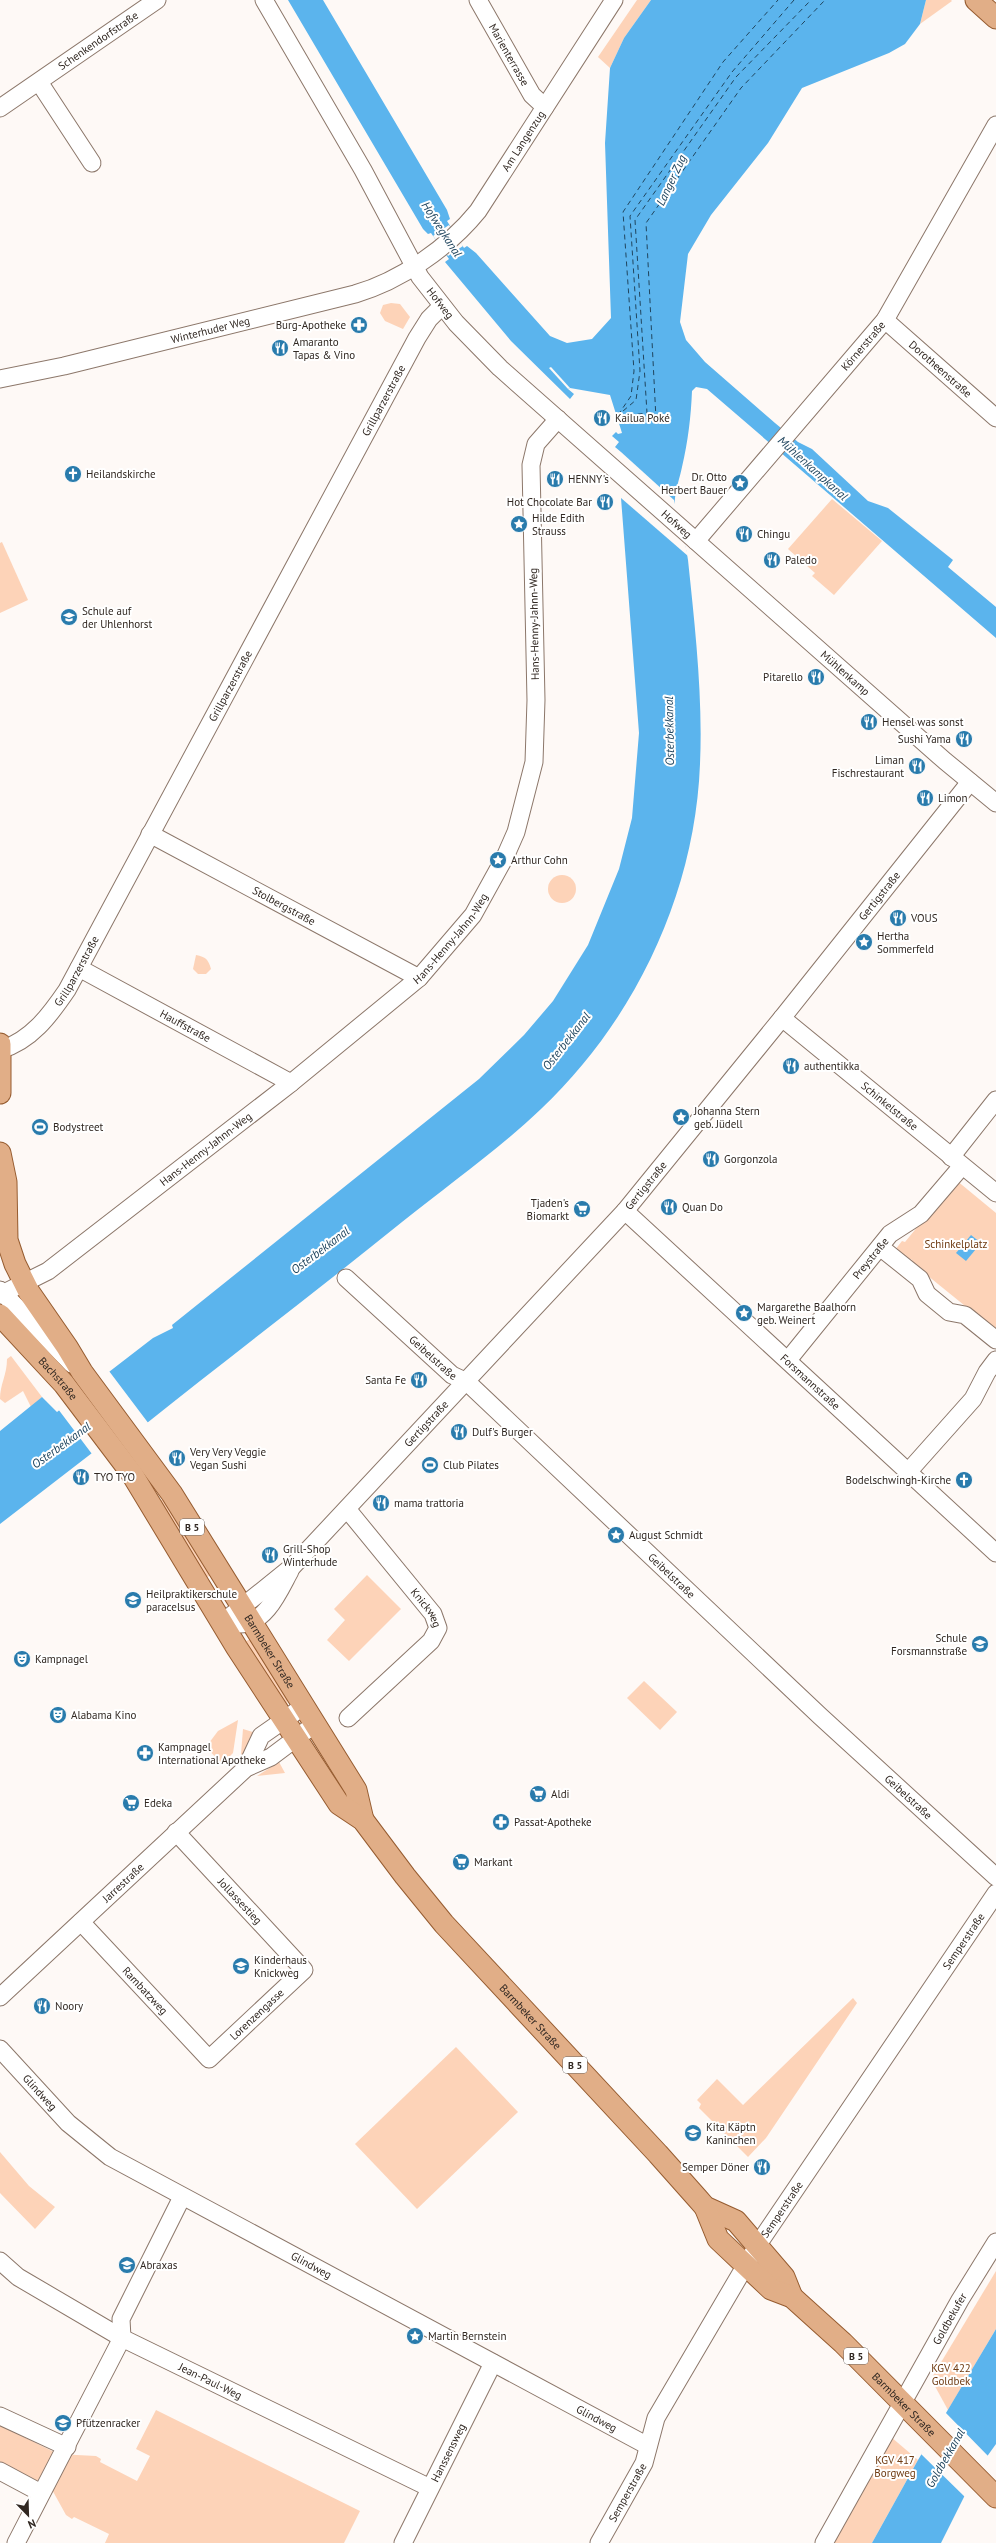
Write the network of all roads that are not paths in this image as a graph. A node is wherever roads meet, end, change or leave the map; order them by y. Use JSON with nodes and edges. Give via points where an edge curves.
{"nodes":[{"id":1,"x":157,"y":0,"type":"edge"},
{"id":2,"x":264,"y":0,"type":"edge"},
{"id":3,"x":478,"y":0,"type":"edge"},
{"id":4,"x":614,"y":0,"type":"edge"},
{"id":5,"x":976,"y":0,"type":"edge"},
{"id":6,"x":996,"y":18,"type":"edge"},
{"id":7,"x":39,"y":82,"type":"junction"},
{"id":8,"x":545,"y":107,"type":"junction"},
{"id":9,"x":0,"y":108,"type":"edge"},
{"id":10,"x":996,"y":126,"type":"edge"},
{"id":11,"x":92,"y":163,"type":"dead end"},
{"id":12,"x":414,"y":266,"type":"junction"},
{"id":13,"x":442,"y":306,"type":"junction"},
{"id":14,"x":885,"y":320,"type":"junction"},
{"id":15,"x":0,"y":379,"type":"edge"},
{"id":16,"x":996,"y":418,"type":"edge"},
{"id":17,"x":558,"y":419,"type":"junction"},
{"id":18,"x":696,"y":542,"type":"junction"},
{"id":19,"x":970,"y":782,"type":"junction"},
{"id":20,"x":996,"y":803,"type":"edge"},
{"id":21,"x":150,"y":834,"type":"junction"},
{"id":22,"x":79,"y":968,"type":"junction"},
{"id":23,"x":419,"y":978,"type":"junction"},
{"id":24,"x":782,"y":1018,"type":"junction"},
{"id":25,"x":0,"y":1048,"type":"edge"},
{"id":26,"x":291,"y":1083,"type":"junction"},
{"id":27,"x":0,"y":1093,"type":"edge"},
{"id":28,"x":996,"y":1100,"type":"edge"},
{"id":29,"x":0,"y":1153,"type":"edge"},
{"id":30,"x":956,"y":1161,"type":"junction"},
{"id":31,"x":996,"y":1193,"type":"edge"},
{"id":32,"x":625,"y":1211,"type":"junction"},
{"id":33,"x":880,"y":1247,"type":"junction"},
{"id":34,"x":346,"y":1278,"type":"dead end"},
{"id":35,"x":24,"y":1284,"type":"junction"},
{"id":36,"x":1,"y":1293,"type":"edge"},
{"id":37,"x":0,"y":1315,"type":"edge"},
{"id":38,"x":996,"y":1340,"type":"edge"},
{"id":39,"x":788,"y":1360,"type":"junction"},
{"id":40,"x":996,"y":1360,"type":"edge"},
{"id":41,"x":82,"y":1372,"type":"junction"},
{"id":42,"x":467,"y":1382,"type":"junction"},
{"id":43,"x":120,"y":1441,"type":"junction"},
{"id":44,"x":908,"y":1472,"type":"junction"},
{"id":45,"x":347,"y":1509,"type":"junction"},
{"id":46,"x":996,"y":1553,"type":"edge"},
{"id":47,"x":247,"y":1614,"type":"junction"},
{"id":48,"x":222,"y":1623,"type":"junction"},
{"id":49,"x":304,"y":1706,"type":"junction"},
{"id":50,"x":348,"y":1718,"type":"dead end"},
{"id":51,"x":283,"y":1721,"type":"junction"},
{"id":52,"x":315,"y":1724,"type":"junction"},
{"id":53,"x":295,"y":1739,"type":"junction"},
{"id":54,"x":246,"y":1768,"type":"junction"},
{"id":55,"x":363,"y":1820,"type":"junction"},
{"id":56,"x":176,"y":1832,"type":"junction"},
{"id":57,"x":996,"y":1877,"type":"edge"},
{"id":58,"x":996,"y":1893,"type":"edge"},
{"id":59,"x":81,"y":1922,"type":"junction"},
{"id":60,"x":304,"y":1970,"type":"joint"},
{"id":61,"x":0,"y":1998,"type":"edge"},
{"id":62,"x":0,"y":2049,"type":"edge"},
{"id":63,"x":209,"y":2059,"type":"joint"},
{"id":64,"x":182,"y":2197,"type":"junction"},
{"id":65,"x":705,"y":2207,"type":"junction"},
{"id":66,"x":996,"y":2242,"type":"edge"},
{"id":67,"x":757,"y":2246,"type":"junction"},
{"id":68,"x":0,"y":2261,"type":"edge"},
{"id":69,"x":746,"y":2265,"type":"junction"},
{"id":70,"x":792,"y":2297,"type":"junction"},
{"id":71,"x":122,"y":2338,"type":"junction"},
{"id":72,"x":493,"y":2363,"type":"junction"},
{"id":73,"x":902,"y":2402,"type":"junction"},
{"id":74,"x":0,"y":2416,"type":"edge"},
{"id":75,"x":648,"y":2446,"type":"junction"},
{"id":76,"x":67,"y":2447,"type":"junction"},
{"id":77,"x":0,"y":2471,"type":"edge"},
{"id":78,"x":430,"y":2488,"type":"junction"},
{"id":79,"x":42,"y":2493,"type":"junction"},
{"id":80,"x":996,"y":2497,"type":"edge"},
{"id":81,"x":16,"y":2543,"type":"edge"},
{"id":82,"x":403,"y":2543,"type":"edge"},
{"id":83,"x":599,"y":2543,"type":"edge"},
{"id":84,"x":824,"y":2543,"type":"edge"}],
"edges":[{"from":1,"to":7,"type":"street","name":"Schenkendorfstraße"},
{"from":2,"to":12,"type":"street","name":"Hofweg"},
{"from":3,"to":8,"type":"street","name":"Marienterrasse","via":[[532,95]]},
{"from":4,"to":8,"type":"street","name":"Am Langenzug"},
{"from":5,"to":6,"type":"main road"},
{"from":7,"to":9,"type":"street","name":"Schenkendorfstraße"},
{"from":7,"to":11,"type":"street"},
{"from":8,"to":12,"type":"street","name":"Am Langenzug","via":[[478,211],[456,235]]},
{"from":10,"to":14,"type":"street","name":"Körnerstraße"},
{"from":12,"to":13,"type":"street","name":"Hofweg"},
{"from":12,"to":15,"type":"street","name":"Winterhuder Weg","via":[[391,282],[355,294],[64,366]]},
{"from":13,"to":17,"type":"street","name":"Hofweg","via":[[500,368]]},
{"from":13,"to":21,"type":"street","name":"Grillparzerstraße","via":[[424,325]]},
{"from":14,"to":16,"type":"street","name":"Dorotheenstraße"},
{"from":14,"to":18,"type":"street","name":"Körnerstraße"},
{"from":17,"to":18,"type":"street","name":"Hofweg"},
{"from":17,"to":23,"type":"street","name":"Hans-Henny-Jahnn-Weg","via":[[540,439],[531,457],[536,739],[525,804],[505,857],[479,906]]},
{"from":18,"to":19,"type":"street","name":"Mühlenkamp"},
{"from":19,"to":20,"type":"street","name":"Mühlenkamp"},
{"from":19,"to":24,"type":"street","name":"Gertigstraße"},
{"from":21,"to":22,"type":"street","name":"Grillparzerstraße"},
{"from":21,"to":23,"type":"street","name":"Stolbergstraße"},
{"from":22,"to":25,"type":"street","name":"Grillparzerstraße","via":[[47,1020],[27,1037]]},
{"from":22,"to":26,"type":"street","name":"Hauffstraße"},
{"from":23,"to":26,"type":"street","name":"Hans-Henny-Jahnn-Weg"},
{"from":24,"to":30,"type":"street","name":"Schinkelstraße"},
{"from":24,"to":32,"type":"street","name":"Gertigstraße"},
{"from":25,"to":27,"type":"main road"},
{"from":26,"to":35,"type":"street","name":"Hans-Henny-Jahnn-Weg","via":[[53,1267]]},
{"from":28,"to":30,"type":"street","name":"Preystraße"},
{"from":29,"to":35,"type":"main road","number":"B 5","via":[[6,1182],[7,1240],[14,1264]]},
{"from":30,"to":31,"type":"street","name":"Schinkelstraße"},
{"from":30,"to":33,"type":"street","name":"Preystraße","via":[[922,1214],[890,1234]]},
{"from":32,"to":39,"type":"street","name":"Forsmannstraße"},
{"from":32,"to":42,"type":"street","name":"Gertigstraße"},
{"from":33,"to":38,"type":"street","via":[[920,1279],[927,1294],[949,1312],[965,1315]]},
{"from":33,"to":39,"type":"street","name":"Preystraße"},
{"from":34,"to":42,"type":"street","name":"Geibelstraße","via":[[452,1375]]},
{"from":35,"to":36,"type":"street","name":"Hans-Henny-Jahnn-Weg"},
{"from":35,"to":41,"type":"main road","name":"Bachstraße","number":"B 5","via":[[68,1347]]},
{"from":36,"to":41,"type":"street","via":[[59,1353]]},
{"from":37,"to":43,"type":"main road","name":"Bachstraße","number":"B 5"},
{"from":39,"to":44,"type":"street","name":"Forsmannstraße"},
{"from":40,"to":44,"type":"street","via":[[973,1399]]},
{"from":41,"to":43,"type":"main road","name":"Barmbeker Straße","number":"B 5"},
{"from":42,"to":45,"type":"street","name":"Gertigstraße"},
{"from":42,"to":57,"type":"street","name":"Geibelstraße","via":[[820,1716]]},
{"from":43,"to":47,"type":"main road","name":"Barmbeker Straße","number":"B 5","via":[[172,1494]]},
{"from":43,"to":48,"type":"main road","name":"Barmbeker Straße","number":"B 5","via":[[132,1474]]},
{"from":44,"to":46,"type":"street","name":"Forsmannstraße"},
{"from":45,"to":47,"type":"street","name":"Gertigstraße","via":[[293,1566],[265,1611]]},
{"from":45,"to":50,"type":"street","name":"Knickweg","via":[[433,1614],[438,1628],[431,1641]]},
{"from":47,"to":48,"type":"street","name":"Gertigstraße"},
{"from":47,"to":49,"type":"main road","name":"Barmbeker Straße","number":"B 5"},
{"from":48,"to":51,"type":"main road","name":"Barmbeker Straße","number":"B 5"},
{"from":49,"to":51,"type":"street","name":"Jarrestraße"},
{"from":49,"to":52,"type":"main road","name":"Barmbeker Straße","number":"B 5"},
{"from":51,"to":53,"type":"main road","name":"Barmbeker Straße","number":"B 5"},
{"from":51,"to":54,"type":"street","name":"Jarrestraße","via":[[261,1736]]},
{"from":52,"to":53,"type":"street","name":"Jarrestraße"},
{"from":52,"to":55,"type":"main road","name":"Barmbeker Straße","number":"B 5","via":[[356,1790]]},
{"from":53,"to":54,"type":"street","name":"Jarrestraße","via":[[271,1757]]},
{"from":53,"to":55,"type":"main road","name":"Barmbeker Straße","number":"B 5","via":[[339,1804]]},
{"from":54,"to":56,"type":"street","name":"Jarrestraße"},
{"from":55,"to":65,"type":"main road","name":"Barmbeker Straße","number":"B 5","via":[[444,1924]]},
{"from":56,"to":59,"type":"street","name":"Jarrestraße"},
{"from":56,"to":60,"type":"street","name":"Jollassestieg"},
{"from":58,"to":67,"type":"street","name":"Semperstraße"},
{"from":59,"to":61,"type":"street","name":"Jarrestraße"},
{"from":59,"to":63,"type":"street","name":"Rambatzweg"},
{"from":60,"to":63,"type":"street","name":"Lorenzengasse"},
{"from":62,"to":64,"type":"street","name":"Glindweg","via":[[68,2122],[110,2157]]},
{"from":64,"to":71,"type":"street","via":[[121,2319]]},
{"from":64,"to":72,"type":"street","name":"Glindweg"},
{"from":65,"to":67,"type":"main road","name":"Barmbeker Straße","number":"B 5","via":[[734,2218]]},
{"from":65,"to":69,"type":"main road","name":"Barmbeker Straße","number":"B 5","via":[[715,2236]]},
{"from":66,"to":73,"type":"street","name":"Goldbekufer"},
{"from":67,"to":69,"type":"street","name":"Semperstraße"},
{"from":67,"to":70,"type":"main road","name":"Barmbeker Straße","number":"B 5","via":[[784,2277]]},
{"from":68,"to":71,"type":"street","name":"Jean-Paul-Weg","via":[[18,2277]]},
{"from":69,"to":70,"type":"main road","name":"Barmbeker Straße","number":"B 5","via":[[771,2289]]},
{"from":69,"to":75,"type":"street","name":"Semperstraße","via":[[656,2418]]},
{"from":70,"to":73,"type":"main road","name":"Barmbeker Straße","number":"B 5"},
{"from":71,"to":76,"type":"street"},
{"from":71,"to":78,"type":"street","name":"Jean-Paul-Weg"},
{"from":72,"to":75,"type":"street","name":"Glindweg"},
{"from":72,"to":78,"type":"street","name":"Hanssensweg"},
{"from":73,"to":80,"type":"main road","name":"Barmbeker Straße","number":"B 5"},
{"from":73,"to":84,"type":"street","name":"Goldbekufer"},
{"from":74,"to":76,"type":"street"},
{"from":75,"to":83,"type":"street","name":"Semperstraße","via":[[644,2462]]},
{"from":76,"to":79,"type":"street"},
{"from":77,"to":79,"type":"street"},
{"from":78,"to":82,"type":"street","name":"Hanssensweg"},
{"from":79,"to":81,"type":"street"}]}
